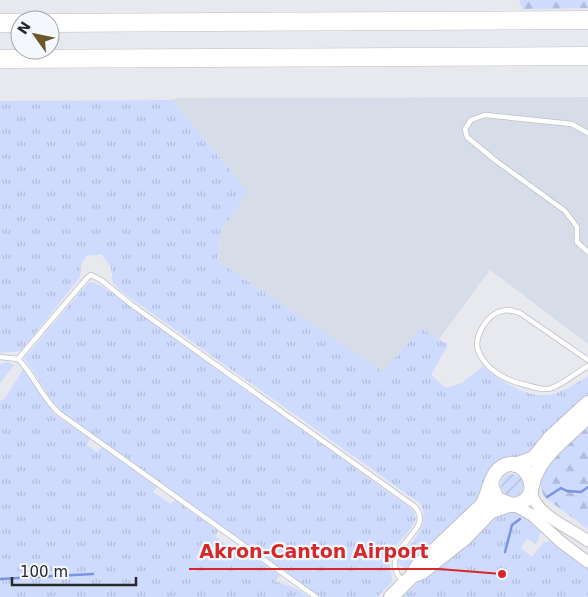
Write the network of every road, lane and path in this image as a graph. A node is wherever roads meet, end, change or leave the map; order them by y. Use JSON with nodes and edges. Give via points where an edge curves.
{"nodes":[{"id":1,"x":588,"y":20,"type":"edge"},
{"id":2,"x":60,"y":23,"type":"edge"},
{"id":3,"x":588,"y":56,"type":"edge"},
{"id":4,"x":0,"y":59,"type":"edge"},
{"id":5,"x":588,"y":133,"type":"edge"},
{"id":6,"x":588,"y":252,"type":"edge"},
{"id":7,"x":0,"y":357,"type":"edge"},
{"id":8,"x":18,"y":359,"type":"junction"},
{"id":9,"x":588,"y":360,"type":"edge"},
{"id":10,"x":588,"y":366,"type":"edge"},
{"id":11,"x":588,"y":403,"type":"edge"},
{"id":12,"x":588,"y":416,"type":"edge"},
{"id":13,"x":515,"y":465,"type":"junction"},
{"id":14,"x":491,"y":485,"type":"junction"},
{"id":15,"x":531,"y":489,"type":"junction"},
{"id":16,"x":512,"y":505,"type":"junction"},
{"id":17,"x":588,"y":541,"type":"edge"},
{"id":18,"x":588,"y":562,"type":"edge"},
{"id":19,"x":409,"y":580,"type":"junction"},
{"id":20,"x":316,"y":597,"type":"edge"},
{"id":21,"x":391,"y":597,"type":"edge"}],
"edges":[{"from":1,"to":2,"type":"highway"},
{"from":3,"to":4,"type":"highway"},
{"from":5,"to":6,"type":"lane","via":[[572,124],[485,115],[471,120],[465,129],[466,137],[565,211],[577,227],[577,242]]},
{"from":7,"to":8,"type":"lane"},
{"from":8,"to":19,"type":"lane","via":[[87,278],[91,275],[101,280],[414,506],[420,519],[418,528],[396,556],[394,564],[397,574]]},
{"from":8,"to":20,"type":"lane","via":[[59,413]]},
{"from":9,"to":10,"type":"lane","via":[[520,313],[510,310],[490,316],[478,338],[477,348],[482,359],[500,376],[543,390]]},
{"from":11,"to":13,"type":"main road","via":[[534,458]]},
{"from":12,"to":15,"type":"main road","via":[[540,464]]},
{"from":13,"to":14,"type":"main road","via":[[499,469]]},
{"from":13,"to":15,"type":"main road","via":[[528,473]]},
{"from":14,"to":16,"type":"main road","via":[[497,498]]},
{"from":14,"to":19,"type":"main road","via":[[482,505],[417,567]]},
{"from":15,"to":16,"type":"main road","via":[[524,501]]},
{"from":15,"to":17,"type":"street","via":[[534,503],[541,512]]},
{"from":16,"to":18,"type":"street","via":[[532,515]]},
{"from":16,"to":19,"type":"main road","via":[[491,511],[466,537]]},
{"from":19,"to":21,"type":"main road"}]}
